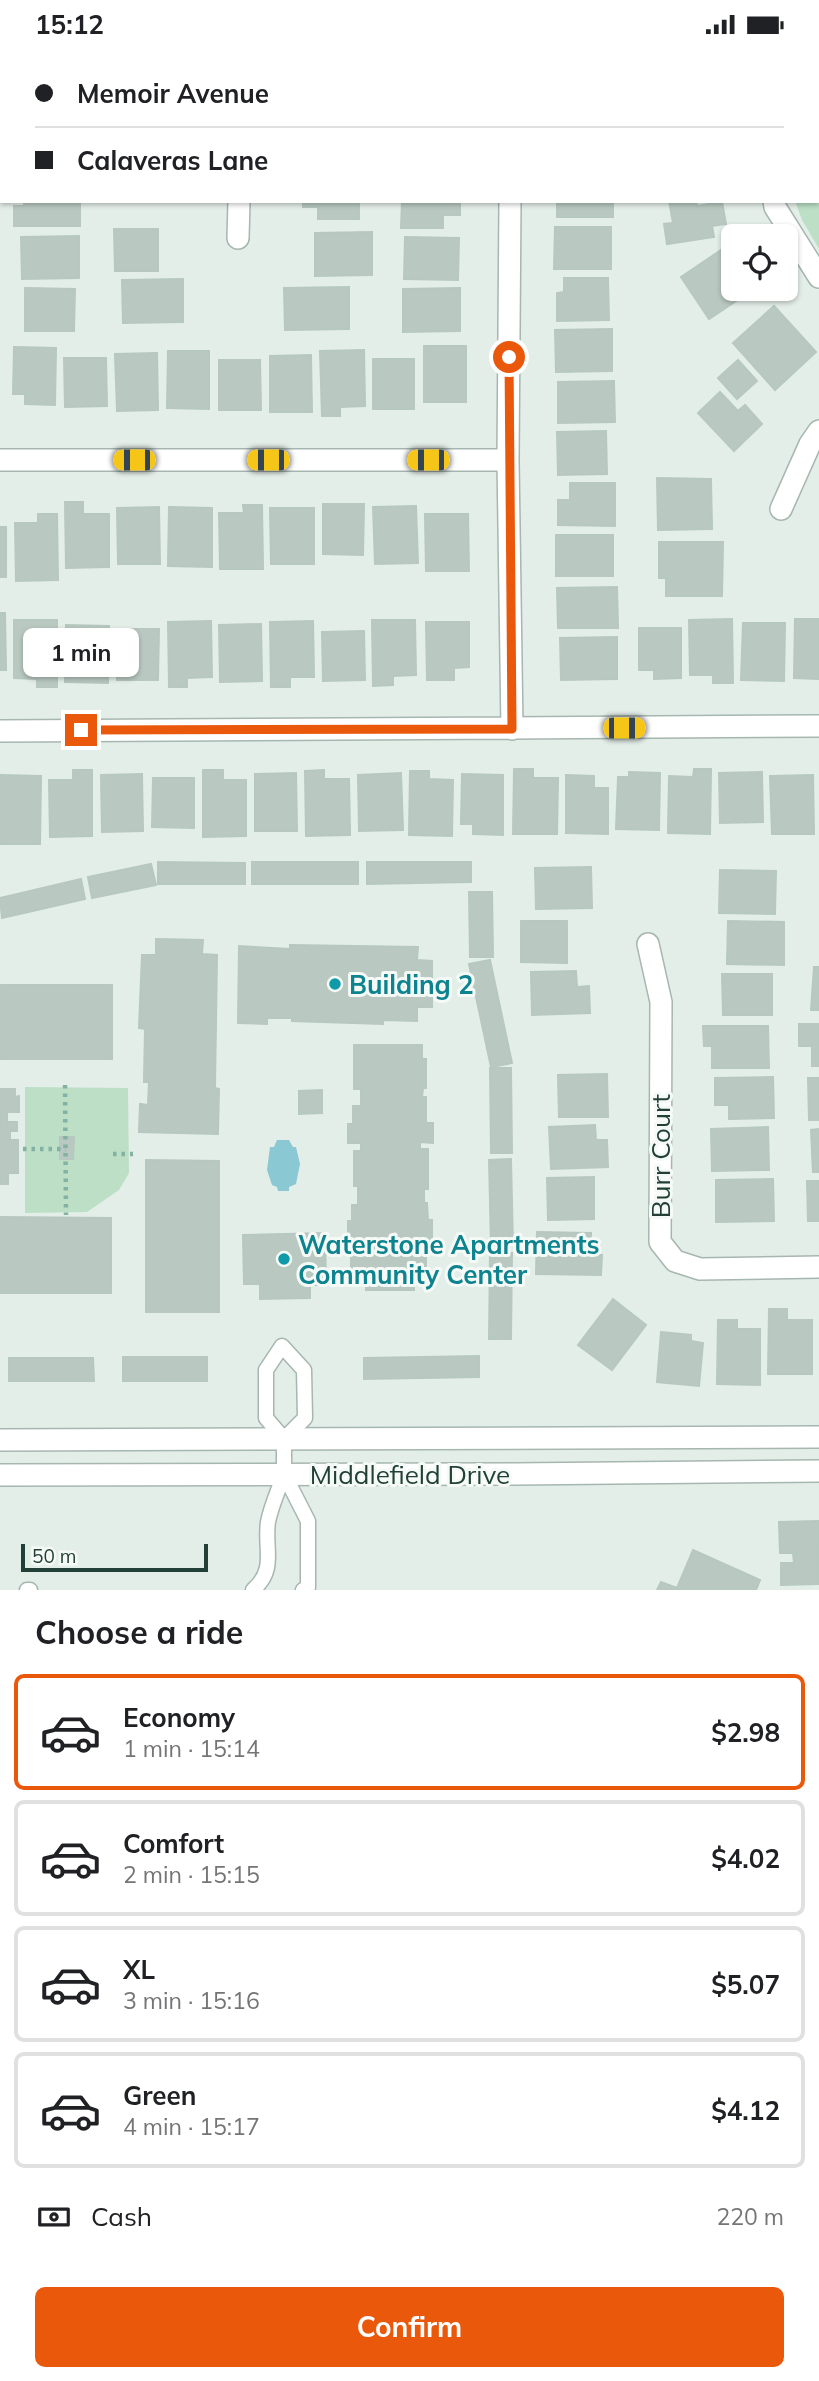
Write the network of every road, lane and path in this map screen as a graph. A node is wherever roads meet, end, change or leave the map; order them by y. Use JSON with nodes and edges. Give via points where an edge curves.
{"nodes":[{"id":1,"x":239,"y":203,"type":"edge"},
{"id":2,"x":510,"y":203,"type":"edge"},
{"id":3,"x":774,"y":203,"type":"edge"},
{"id":4,"x":238,"y":238,"type":"dead end"},
{"id":5,"x":819,"y":277,"type":"edge"},
{"id":6,"x":819,"y":431,"type":"edge"},
{"id":7,"x":0,"y":460,"type":"edge"},
{"id":8,"x":509,"y":460,"type":"junction"},
{"id":9,"x":780,"y":509,"type":"dead end"},
{"id":10,"x":819,"y":726,"type":"edge"},
{"id":11,"x":512,"y":729,"type":"junction"},
{"id":12,"x":0,"y":731,"type":"edge"},
{"id":13,"x":648,"y":944,"type":"dead end"},
{"id":14,"x":65,"y":1085,"type":"dead end"},
{"id":15,"x":23,"y":1149,"type":"dead end"},
{"id":16,"x":66,"y":1149,"type":"junction"},
{"id":17,"x":113,"y":1154,"type":"dead end"},
{"id":18,"x":133,"y":1154,"type":"dead end"},
{"id":19,"x":66,"y":1215,"type":"dead end"},
{"id":20,"x":819,"y":1267,"type":"edge"},
{"id":21,"x":819,"y":1437,"type":"edge"},
{"id":22,"x":284,"y":1439,"type":"junction"},
{"id":23,"x":0,"y":1440,"type":"edge"},
{"id":24,"x":819,"y":1471,"type":"edge"},
{"id":25,"x":284,"y":1474,"type":"junction"},
{"id":26,"x":0,"y":1475,"type":"edge"},
{"id":27,"x":253,"y":1590,"type":"edge"},
{"id":28,"x":303,"y":1590,"type":"edge"}],
"edges":[{"from":1,"to":4,"type":"street"},
{"from":2,"to":8,"type":"street"},
{"from":3,"to":5,"type":"street"},
{"from":6,"to":9,"type":"street"},
{"from":7,"to":8,"type":"street"},
{"from":8,"to":11,"type":"street"},
{"from":10,"to":11,"type":"street"},
{"from":11,"to":12,"type":"street"},
{"from":13,"to":20,"type":"street","name":"Burr Court","via":[[661,1002],[660,1242],[675,1261],[700,1269]]},
{"from":14,"to":16,"type":"path"},
{"from":15,"to":16,"type":"path"},
{"from":16,"to":19,"type":"path"},
{"from":17,"to":18,"type":"path"},
{"from":21,"to":22,"type":"street","name":"Middlefield Drive"},
{"from":22,"to":22,"type":"lane","via":[[305,1418],[304,1370],[282,1346],[266,1370],[266,1418]]},
{"from":22,"to":23,"type":"street","name":"Middlefield Drive"},
{"from":22,"to":25,"type":"lane"},
{"from":24,"to":25,"type":"street","name":"Middlefield Drive"},
{"from":25,"to":26,"type":"street","name":"Middlefield Drive"},
{"from":25,"to":27,"type":"lane","via":[[268,1521],[268,1568]]},
{"from":25,"to":28,"type":"lane","via":[[308,1521],[308,1587]]}]}
